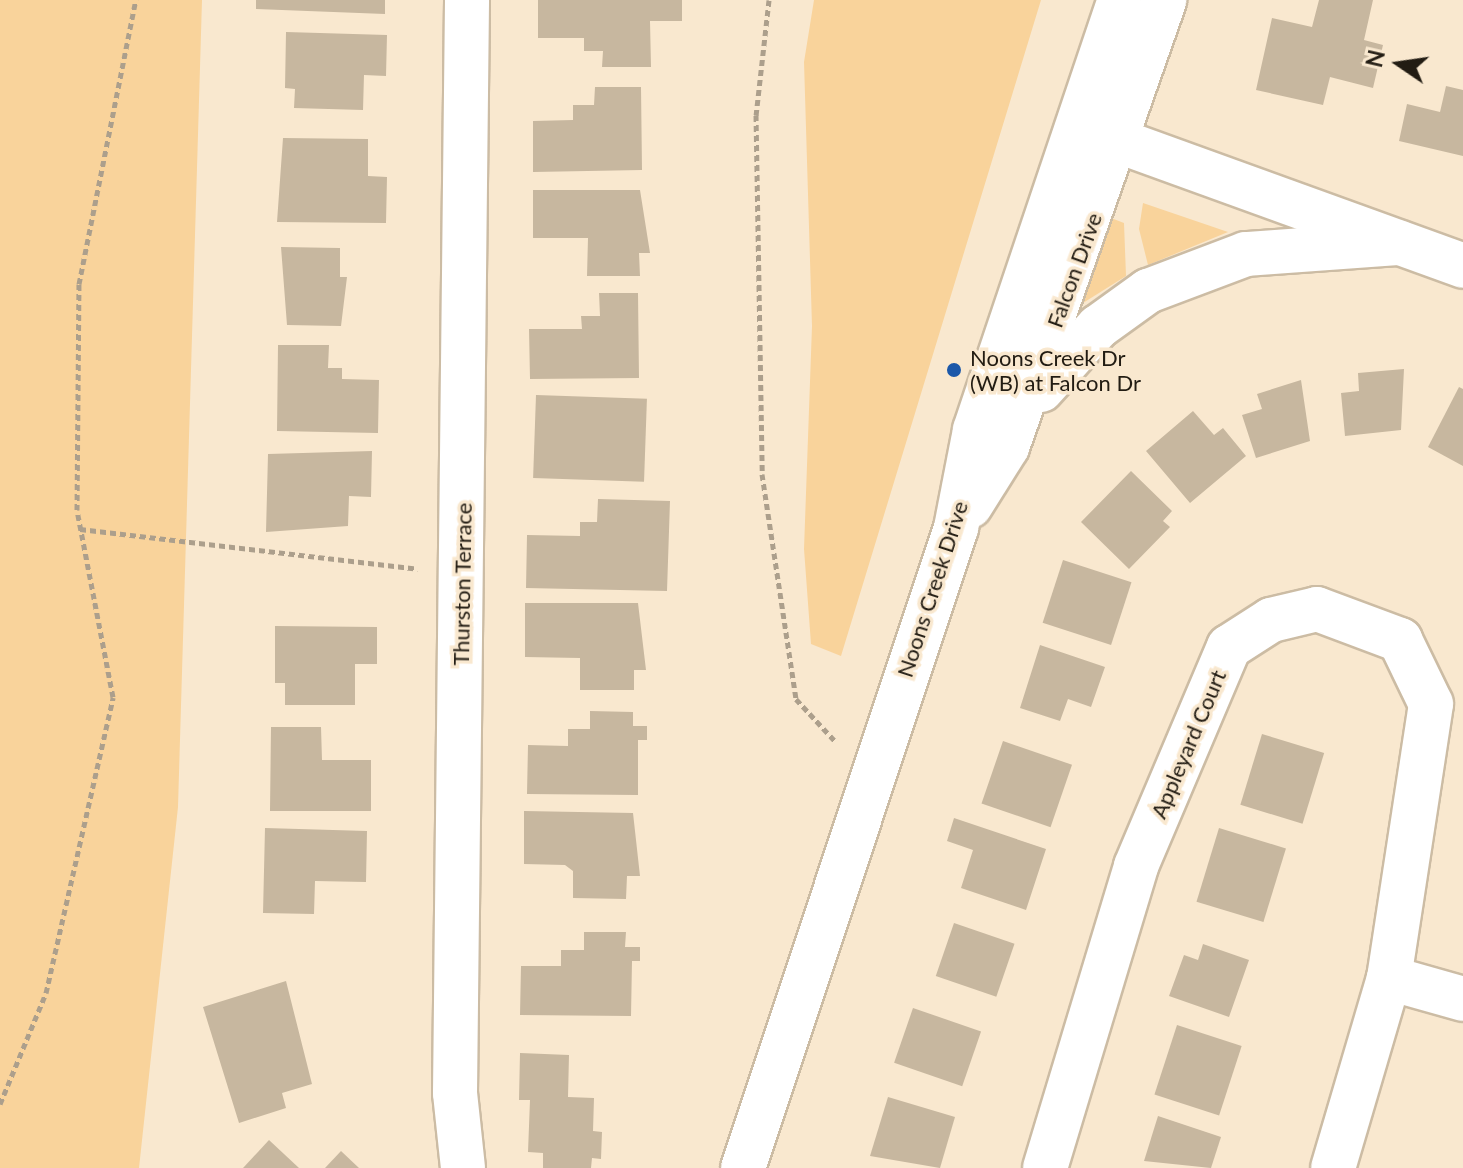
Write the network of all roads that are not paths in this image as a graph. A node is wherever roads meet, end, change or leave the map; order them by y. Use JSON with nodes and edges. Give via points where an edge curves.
{"nodes":[{"id":1,"x":467,"y":0,"type":"edge"},
{"id":2,"x":1120,"y":0,"type":"edge"},
{"id":3,"x":1164,"y":0,"type":"edge"},
{"id":4,"x":1077,"y":125,"type":"junction"},
{"id":5,"x":1119,"y":141,"type":"junction"},
{"id":6,"x":1400,"y":243,"type":"junction"},
{"id":7,"x":1463,"y":266,"type":"edge"},
{"id":8,"x":1007,"y":447,"type":"junction"},
{"id":9,"x":956,"y":528,"type":"junction"},
{"id":10,"x":1389,"y":978,"type":"junction"},
{"id":11,"x":1463,"y":999,"type":"edge"},
{"id":12,"x":463,"y":1168,"type":"edge"},
{"id":13,"x":743,"y":1168,"type":"edge"},
{"id":14,"x":1045,"y":1168,"type":"edge"},
{"id":15,"x":1333,"y":1168,"type":"edge"}],
"edges":[{"from":1,"to":12,"type":"street","name":"Thurston Terrace","via":[[455,1093]]},
{"from":2,"to":4,"type":"street"},
{"from":3,"to":5,"type":"street","name":"Falcon Drive"},
{"from":4,"to":5,"type":"street"},
{"from":4,"to":9,"type":"street","name":"Noons Creek Drive","via":[[975,430]]},
{"from":5,"to":6,"type":"street"},
{"from":5,"to":8,"type":"street","name":"Falcon Drive"},
{"from":6,"to":7,"type":"street"},
{"from":6,"to":8,"type":"street","via":[[1246,254],[1148,291],[1053,369]]},
{"from":8,"to":9,"type":"street","name":"Falcon Drive"},
{"from":9,"to":13,"type":"street","name":"Noons Creek Drive"},
{"from":10,"to":11,"type":"street"},
{"from":10,"to":14,"type":"street","name":"Appleyard Court","via":[[1431,704],[1400,640],[1317,609],[1271,620],[1229,647],[1136,866]]},
{"from":10,"to":15,"type":"street","name":"Appleyard Court"}]}
